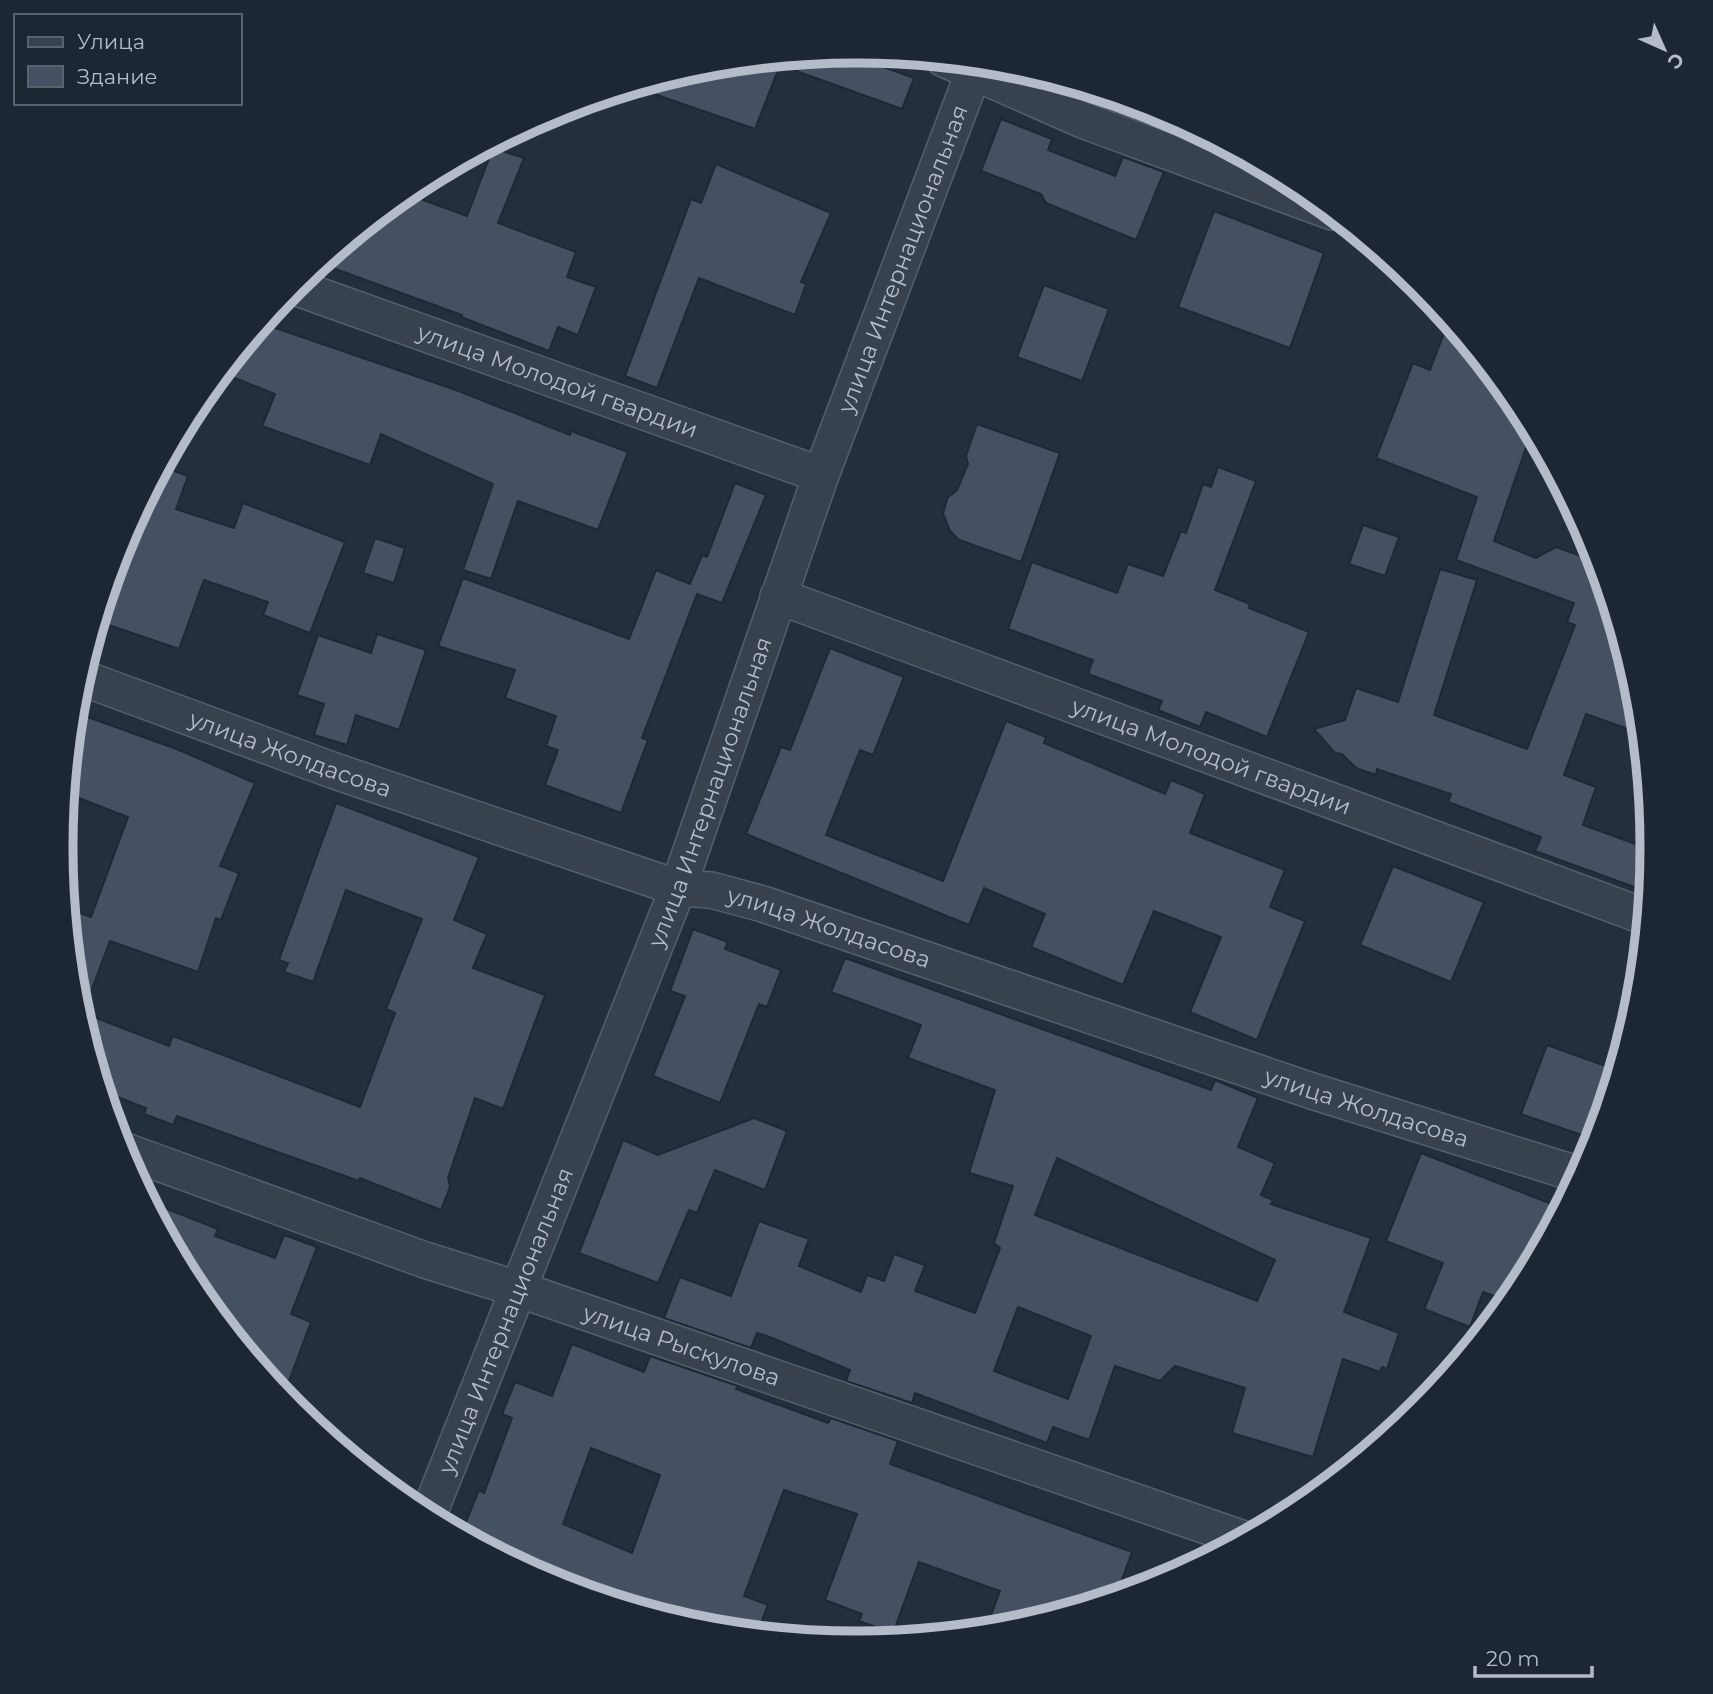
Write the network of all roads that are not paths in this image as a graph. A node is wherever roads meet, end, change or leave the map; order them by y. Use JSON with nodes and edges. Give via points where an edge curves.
{"nodes":[{"id":1,"x":963,"y":71,"type":"edge"},
{"id":2,"x":987,"y":74,"type":"edge"},
{"id":3,"x":1299,"y":200,"type":"edge"},
{"id":4,"x":305,"y":291,"type":"edge"},
{"id":5,"x":821,"y":475,"type":"junction"},
{"id":6,"x":778,"y":596,"type":"junction"},
{"id":7,"x":91,"y":681,"type":"edge"},
{"id":8,"x":678,"y":888,"type":"junction"},
{"id":9,"x":1637,"y":914,"type":"edge"},
{"id":10,"x":135,"y":1155,"type":"edge"},
{"id":11,"x":1570,"y":1172,"type":"edge"},
{"id":12,"x":521,"y":1290,"type":"junction"},
{"id":13,"x":432,"y":1506,"type":"edge"},
{"id":14,"x":1232,"y":1535,"type":"edge"}],
"edges":[{"from":1,"to":5,"type":"street","name":"улица Интернациональная"},
{"from":2,"to":3,"type":"street","via":[[1085,121]]},
{"from":4,"to":5,"type":"street","name":"улица Молодой гвардии"},
{"from":5,"to":6,"type":"street","name":"улица Интернациональная"},
{"from":6,"to":8,"type":"street","name":"улица Интернациональная"},
{"from":6,"to":9,"type":"street","name":"улица Молодой гвардии"},
{"from":7,"to":8,"type":"street","name":"улица Жолдасова","via":[[332,770]]},
{"from":8,"to":11,"type":"street","name":"улица Жолдасова","via":[[711,890],[763,904],[1309,1090]]},
{"from":8,"to":12,"type":"street","name":"улица Интернациональная"},
{"from":10,"to":12,"type":"street","name":"улица Рыскулова"},
{"from":12,"to":13,"type":"street","name":"улица Интернациональная"},
{"from":12,"to":14,"type":"street","name":"улица Рыскулова"}]}
